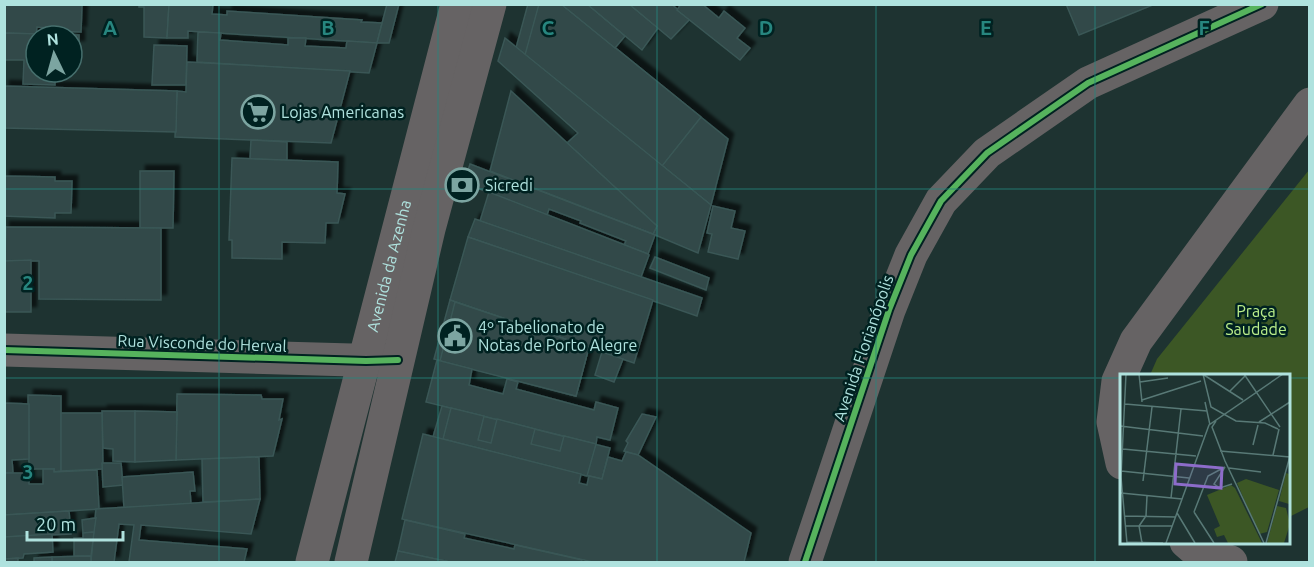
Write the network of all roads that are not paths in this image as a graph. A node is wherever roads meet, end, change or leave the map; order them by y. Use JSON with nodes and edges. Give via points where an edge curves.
{"nodes":[{"id":1,"x":457,"y":4,"type":"edge"},
{"id":2,"x":490,"y":4,"type":"edge"},
{"id":3,"x":1262,"y":4,"type":"edge"},
{"id":4,"x":1310,"y":104,"type":"edge"},
{"id":5,"x":4,"y":350,"type":"edge"},
{"id":6,"x":398,"y":360,"type":"junction"},
{"id":7,"x":366,"y":361,"type":"junction"},
{"id":8,"x":1121,"y":374,"type":"edge"},
{"id":9,"x":1120,"y":377,"type":"edge"},
{"id":10,"x":1120,"y":454,"type":"edge"},
{"id":11,"x":1187,"y":543,"type":"edge"},
{"id":12,"x":312,"y":562,"type":"edge"},
{"id":13,"x":351,"y":562,"type":"edge"},
{"id":14,"x":805,"y":562,"type":"edge"},
{"id":15,"x":1232,"y":562,"type":"edge"}],
"edges":[{"from":1,"to":7,"type":"main road","name":"Avenida da Azenha","via":[[399,219]]},
{"from":2,"to":6,"type":"main road","name":"Avenida da Azenha"},
{"from":3,"to":14,"type":"main road","name":"Avenida Florianópolis","via":[[1088,83],[987,153],[941,201],[911,255],[889,310]]},
{"from":4,"to":8,"type":"main road","via":[[1136,341]]},
{"from":5,"to":7,"type":"main road","name":"Rua Visconde do Herval"},
{"from":6,"to":7,"type":"main road","name":"Rua Visconde do Herval"},
{"from":6,"to":13,"type":"main road","name":"Avenida da Azenha"},
{"from":7,"to":12,"type":"main road","name":"Avenida da Azenha"},
{"from":9,"to":10,"type":"main road","via":[[1113,422]]},
{"from":11,"to":15,"type":"main road"}]}
